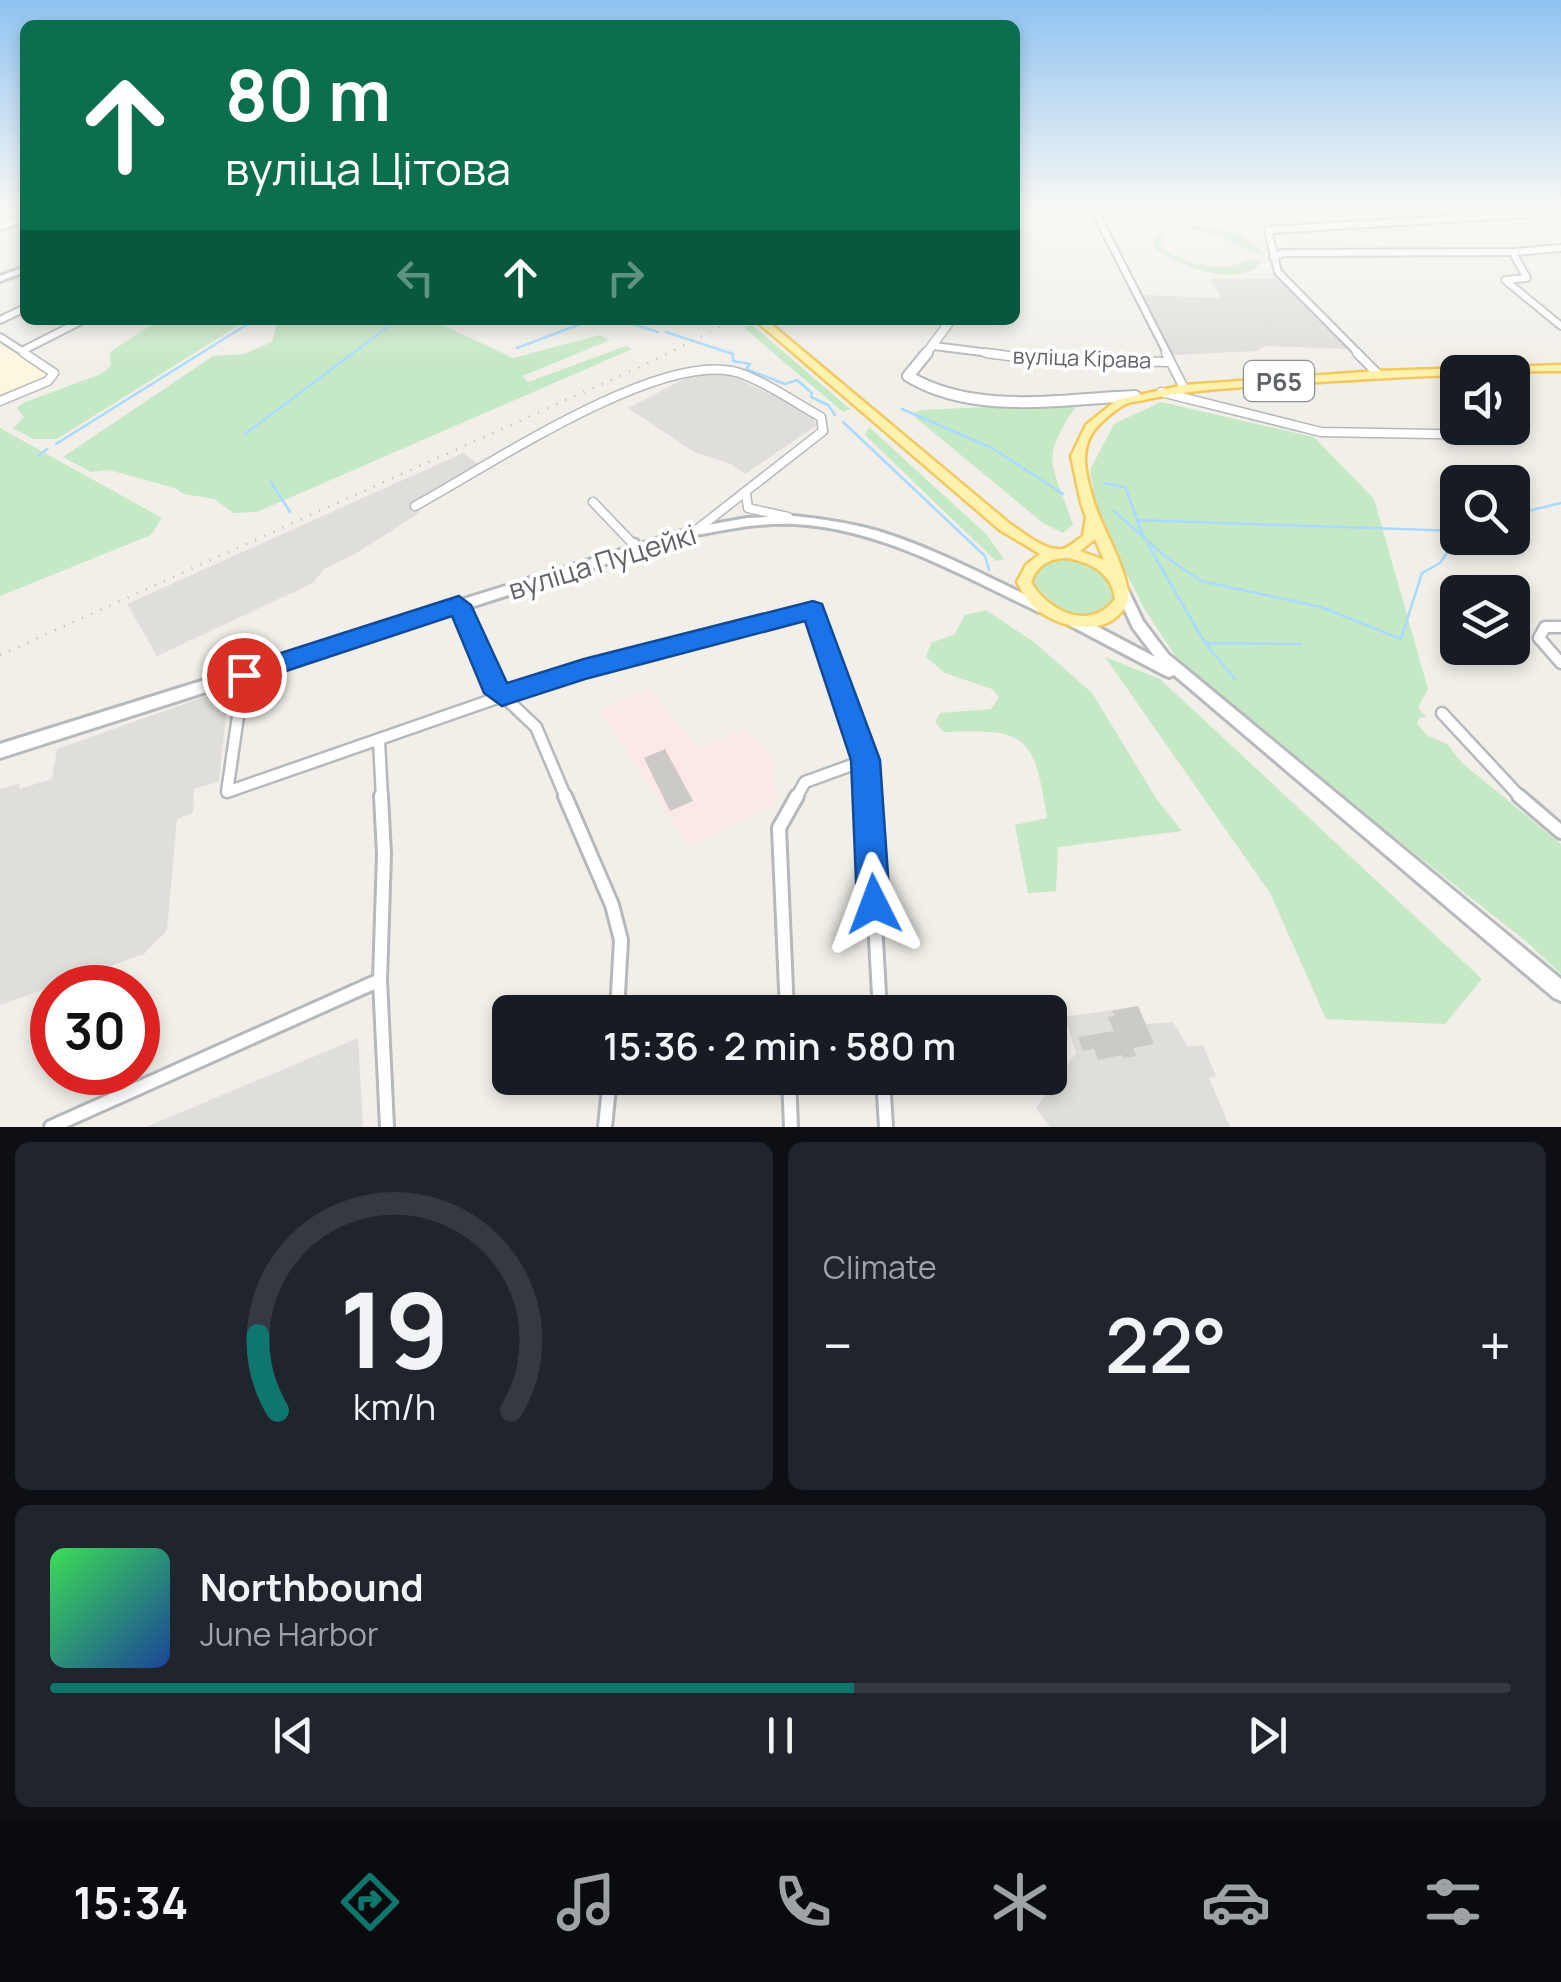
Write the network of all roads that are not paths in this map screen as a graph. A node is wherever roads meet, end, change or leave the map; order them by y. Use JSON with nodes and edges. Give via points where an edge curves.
{"nodes":[{"id":1,"x":1119,"y":261,"type":"edge"},
{"id":2,"x":1274,"y":261,"type":"edge"},
{"id":3,"x":1517,"y":261,"type":"edge"},
{"id":4,"x":1527,"y":278,"type":"junction"},
{"id":5,"x":1521,"y":292,"type":"junction"},
{"id":6,"x":73,"y":325,"type":"edge"},
{"id":7,"x":766,"y":325,"type":"edge"},
{"id":8,"x":949,"y":325,"type":"edge"},
{"id":9,"x":1561,"y":325,"type":"edge"},
{"id":10,"x":0,"y":336,"type":"edge"},
{"id":11,"x":934,"y":346,"type":"junction"},
{"id":12,"x":22,"y":352,"type":"junction"},
{"id":13,"x":1170,"y":362,"type":"junction"},
{"id":14,"x":1561,"y":368,"type":"edge"},
{"id":15,"x":1530,"y":369,"type":"edge"},
{"id":16,"x":1440,"y":371,"type":"edge"},
{"id":17,"x":1378,"y":374,"type":"junction"},
{"id":18,"x":1184,"y":388,"type":"junction"},
{"id":19,"x":1158,"y":391,"type":"junction"},
{"id":20,"x":1136,"y":396,"type":"junction"},
{"id":21,"x":0,"y":401,"type":"edge"},
{"id":22,"x":1440,"y":435,"type":"edge"},
{"id":23,"x":747,"y":491,"type":"junction"},
{"id":24,"x":592,"y":502,"type":"dead end"},
{"id":25,"x":416,"y":506,"type":"dead end"},
{"id":26,"x":788,"y":517,"type":"junction"},
{"id":27,"x":1092,"y":518,"type":"junction"},
{"id":28,"x":1004,"y":527,"type":"junction"},
{"id":29,"x":695,"y":531,"type":"junction"},
{"id":30,"x":639,"y":550,"type":"junction"},
{"id":31,"x":1063,"y":553,"type":"junction"},
{"id":32,"x":1026,"y":577,"type":"junction"},
{"id":33,"x":976,"y":579,"type":"junction"},
{"id":34,"x":1122,"y":588,"type":"junction"},
{"id":35,"x":459,"y":605,"type":"junction"},
{"id":36,"x":1046,"y":610,"type":"junction"},
{"id":37,"x":1074,"y":621,"type":"junction"},
{"id":38,"x":1561,"y":627,"type":"edge"},
{"id":39,"x":1561,"y":663,"type":"edge"},
{"id":40,"x":244,"y":675,"type":"junction"},
{"id":41,"x":1193,"y":684,"type":"junction"},
{"id":42,"x":502,"y":696,"type":"junction"},
{"id":43,"x":1442,"y":714,"type":"dead end"},
{"id":44,"x":379,"y":741,"type":"junction"},
{"id":45,"x":0,"y":751,"type":"edge"},
{"id":46,"x":866,"y":760,"type":"junction"},
{"id":47,"x":1561,"y":832,"type":"edge"},
{"id":48,"x":380,"y":980,"type":"junction"},
{"id":49,"x":1561,"y":991,"type":"edge"},
{"id":50,"x":618,"y":995,"type":"edge"},
{"id":51,"x":786,"y":995,"type":"edge"},
{"id":52,"x":879,"y":995,"type":"edge"},
{"id":53,"x":608,"y":1095,"type":"edge"},
{"id":54,"x":791,"y":1095,"type":"edge"},
{"id":55,"x":884,"y":1095,"type":"edge"},
{"id":56,"x":51,"y":1127,"type":"edge"},
{"id":57,"x":386,"y":1127,"type":"edge"},
{"id":58,"x":605,"y":1127,"type":"edge"},
{"id":59,"x":792,"y":1127,"type":"edge"},
{"id":60,"x":886,"y":1127,"type":"edge"}],
"edges":[{"from":1,"to":13,"type":"street","name":"вуліца Кірава"},
{"from":2,"to":17,"type":"street"},
{"from":3,"to":4,"type":"street"},
{"from":4,"to":5,"type":"street"},
{"from":4,"to":5,"type":"street","via":[[1505,280]]},
{"from":5,"to":9,"type":"street"},
{"from":6,"to":12,"type":"street"},
{"from":7,"to":28,"type":"main road"},
{"from":8,"to":11,"type":"street"},
{"from":10,"to":12,"type":"street"},
{"from":11,"to":13,"type":"street","name":"вуліца Кірава","via":[[1038,360]]},
{"from":11,"to":20,"type":"street","via":[[908,376],[942,394],[980,400]]},
{"from":12,"to":21,"type":"street","via":[[53,376]]},
{"from":13,"to":18,"type":"street","name":"вуліца Кірава"},
{"from":14,"to":15,"type":"main road","number":"Р65"},
{"from":16,"to":17,"type":"main road","number":"Р65"},
{"from":17,"to":18,"type":"main road","number":"Р65"},
{"from":18,"to":19,"type":"main road","number":"Р65"},
{"from":19,"to":20,"type":"main road","number":"Р65"},
{"from":19,"to":22,"type":"street","via":[[1338,434]]},
{"from":20,"to":27,"type":"main road","number":"Р65","via":[[1098,418],[1078,448]]},
{"from":23,"to":25,"type":"street","via":[[823,431],[823,420],[734,372],[704,368],[602,405]]},
{"from":23,"to":26,"type":"street","via":[[748,508]]},
{"from":23,"to":29,"type":"street"},
{"from":24,"to":30,"type":"street"},
{"from":26,"to":29,"type":"main road","name":"вуліца Пуцейкі"},
{"from":26,"to":33,"type":"main road","name":"вуліца Пуцейкі","via":[[849,525]]},
{"from":27,"to":31,"type":"main road","via":[[1089,538]]},
{"from":27,"to":34,"type":"main road","number":"Р65"},
{"from":28,"to":31,"type":"main road","via":[[1042,550]]},
{"from":28,"to":32,"type":"main road","via":[[1023,554]]},
{"from":29,"to":30,"type":"main road","name":"вуліца Пуцейкі"},
{"from":30,"to":35,"type":"main road","name":"вуліца Пуцейкі"},
{"from":31,"to":32,"type":"main road","via":[[1038,560]]},
{"from":31,"to":34,"type":"main road","via":[[1106,568]]},
{"from":32,"to":33,"type":"main road","name":"вуліца Пуцейкі"},
{"from":32,"to":36,"type":"main road","via":[[1035,602]]},
{"from":33,"to":36,"type":"main road","name":"вуліца Пуцейкі"},
{"from":34,"to":37,"type":"main road","via":[[1111,615]]},
{"from":34,"to":41,"type":"main road","via":[[1163,658]]},
{"from":35,"to":40,"type":"main road","name":"вуліца Пуцейкі"},
{"from":35,"to":42,"type":"street"},
{"from":36,"to":37,"type":"main road"},
{"from":37,"to":41,"type":"main road"},
{"from":38,"to":39,"type":"street","via":[[1546,628],[1539,638]]},
{"from":40,"to":44,"type":"street","via":[[227,792]]},
{"from":40,"to":45,"type":"main road","name":"вуліца Пуцейкі"},
{"from":41,"to":49,"type":"main road"},
{"from":42,"to":44,"type":"street"},
{"from":42,"to":46,"type":"street","via":[[813,610]]},
{"from":42,"to":50,"type":"street","via":[[536,727],[612,905],[622,940]]},
{"from":43,"to":47,"type":"street","via":[[1491,770]]},
{"from":44,"to":48,"type":"street"},
{"from":46,"to":51,"type":"street","via":[[805,782],[779,828]]},
{"from":46,"to":52,"type":"street"},
{"from":48,"to":56,"type":"street"},
{"from":48,"to":57,"type":"street"},
{"from":53,"to":58,"type":"street"},
{"from":54,"to":59,"type":"street"},
{"from":55,"to":60,"type":"street"}]}
